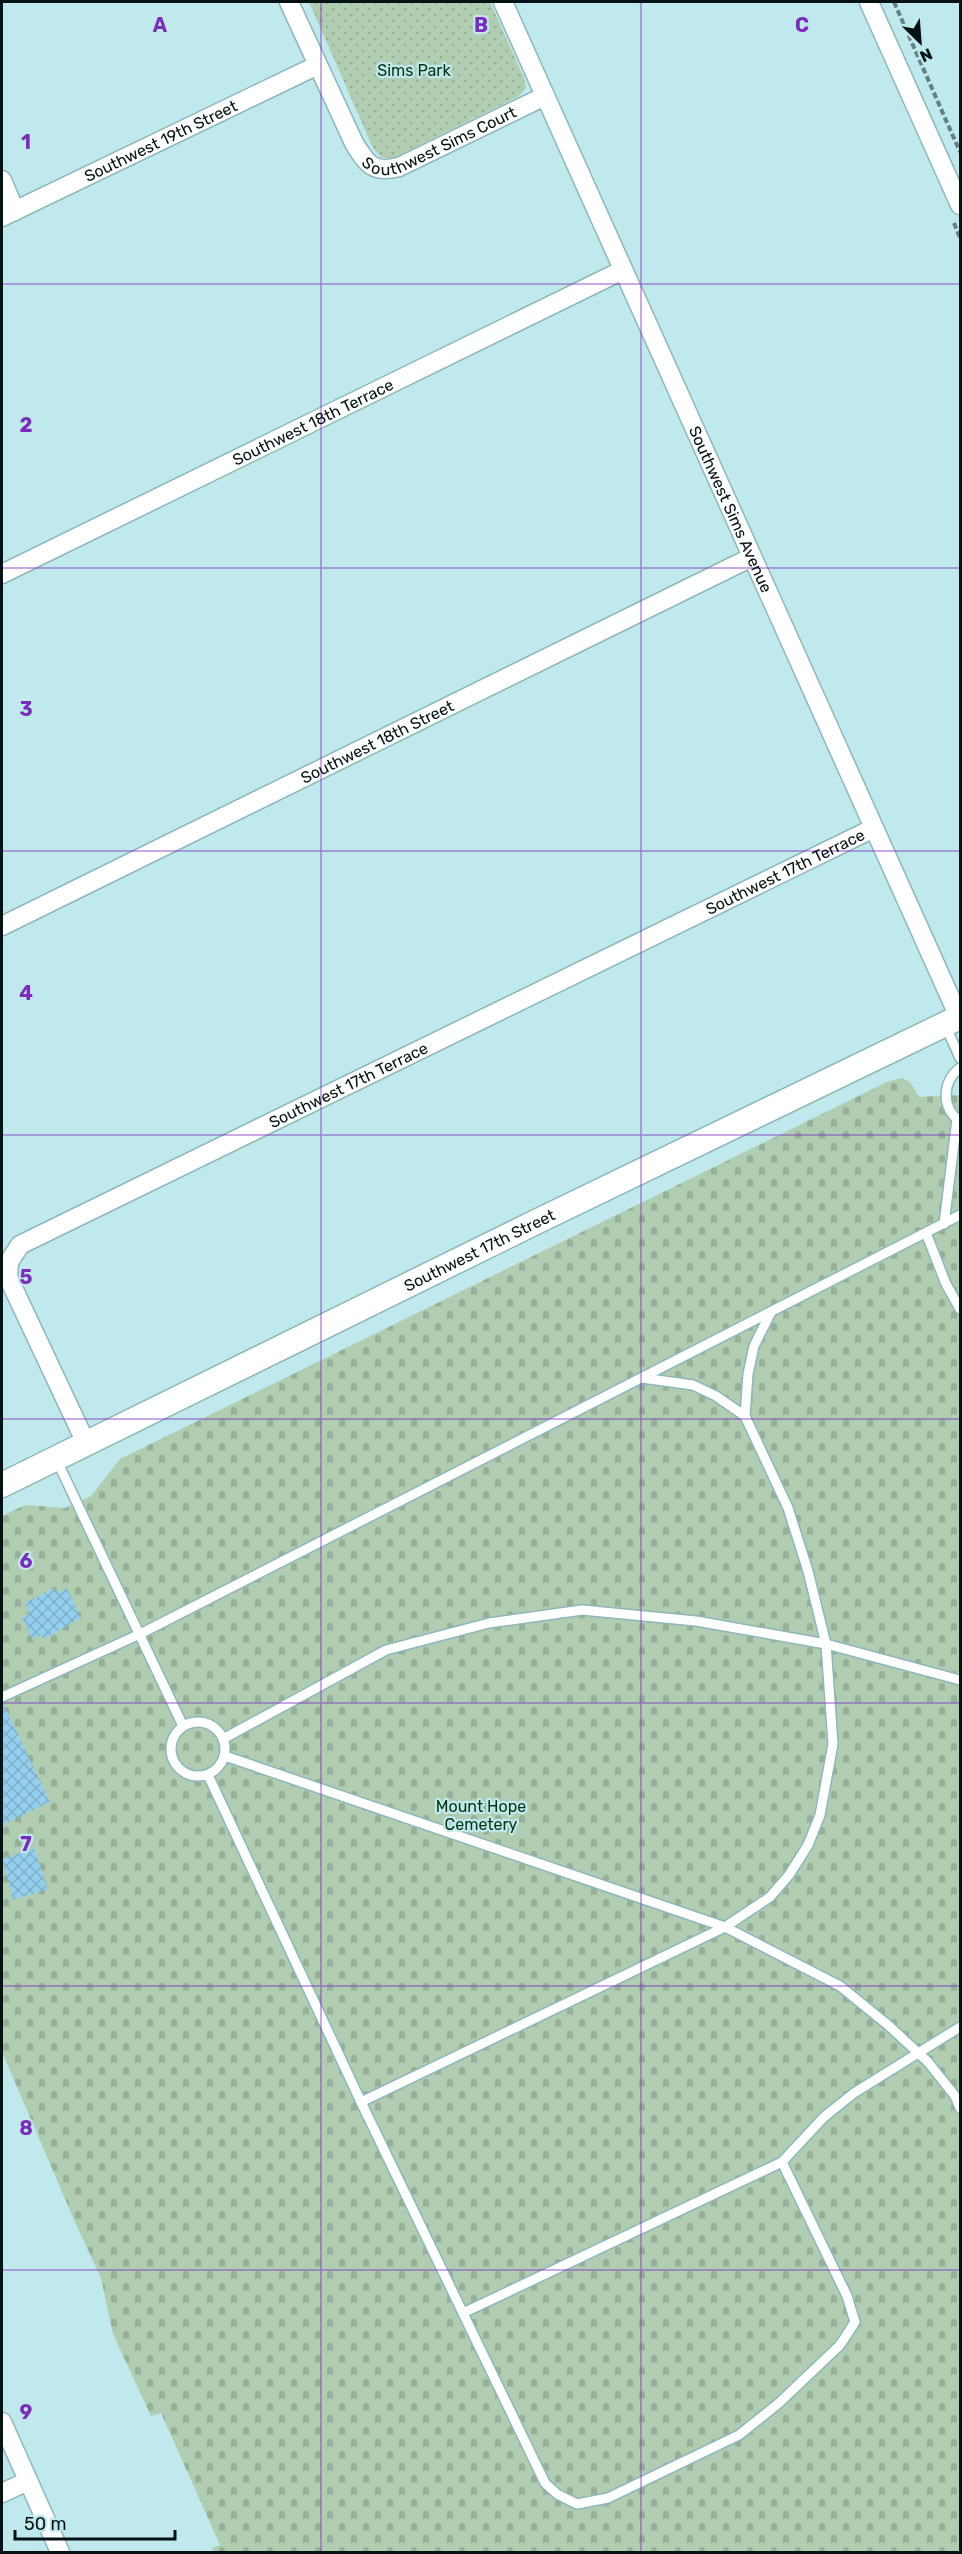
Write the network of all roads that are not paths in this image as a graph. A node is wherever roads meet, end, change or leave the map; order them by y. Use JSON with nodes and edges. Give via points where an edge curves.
{"nodes":[{"id":1,"x":289,"y":2,"type":"edge"},
{"id":2,"x":503,"y":2,"type":"edge"},
{"id":3,"x":869,"y":2,"type":"edge"},
{"id":4,"x":318,"y":65,"type":"junction"},
{"id":5,"x":545,"y":96,"type":"junction"},
{"id":6,"x":2,"y":180,"type":"edge"},
{"id":7,"x":960,"y":205,"type":"edge"},
{"id":8,"x":8,"y":214,"type":"edge"},
{"id":9,"x":623,"y":270,"type":"junction"},
{"id":10,"x":752,"y":557,"type":"junction"},
{"id":11,"x":2,"y":574,"type":"edge"},
{"id":12,"x":874,"y":828,"type":"junction"},
{"id":13,"x":2,"y":926,"type":"edge"},
{"id":14,"x":955,"y":1020,"type":"edge"},
{"id":15,"x":960,"y":1058,"type":"edge"},
{"id":16,"x":960,"y":1068,"type":"edge"},
{"id":17,"x":959,"y":1120,"type":"edge"},
{"id":18,"x":960,"y":1215,"type":"edge"},
{"id":19,"x":944,"y":1224,"type":"junction"},
{"id":20,"x":926,"y":1233,"type":"junction"},
{"id":21,"x":960,"y":1309,"type":"edge"},
{"id":22,"x":771,"y":1312,"type":"junction"},
{"id":23,"x":642,"y":1377,"type":"junction"},
{"id":24,"x":745,"y":1416,"type":"junction"},
{"id":25,"x":86,"y":1443,"type":"junction"},
{"id":26,"x":56,"y":1458,"type":"junction"},
{"id":27,"x":2,"y":1485,"type":"edge"},
{"id":28,"x":140,"y":1634,"type":"junction"},
{"id":29,"x":826,"y":1644,"type":"junction"},
{"id":30,"x":960,"y":1680,"type":"edge"},
{"id":31,"x":2,"y":1697,"type":"edge"},
{"id":32,"x":183,"y":1726,"type":"junction"},
{"id":33,"x":223,"y":1739,"type":"junction"},
{"id":34,"x":225,"y":1756,"type":"junction"},
{"id":35,"x":208,"y":1775,"type":"junction"},
{"id":36,"x":725,"y":1927,"type":"junction"},
{"id":37,"x":960,"y":2027,"type":"edge"},
{"id":38,"x":919,"y":2054,"type":"junction"},
{"id":39,"x":361,"y":2102,"type":"junction"},
{"id":40,"x":960,"y":2108,"type":"edge"},
{"id":41,"x":782,"y":2162,"type":"junction"},
{"id":42,"x":463,"y":2313,"type":"junction"},
{"id":43,"x":2,"y":2422,"type":"edge"},
{"id":44,"x":28,"y":2481,"type":"junction"},
{"id":45,"x":2,"y":2493,"type":"edge"},
{"id":46,"x":60,"y":2553,"type":"edge"}],
"edges":[{"from":1,"to":4,"type":"street","name":"Southwest Sims Court"},
{"from":2,"to":5,"type":"street","name":"Southwest Sims Avenue"},
{"from":3,"to":7,"type":"street"},
{"from":4,"to":5,"type":"street","name":"Southwest Sims Court","via":[[354,143],[366,162],[377,169],[399,167]]},
{"from":4,"to":8,"type":"street","name":"Southwest 19th Street"},
{"from":5,"to":9,"type":"street","name":"Southwest Sims Avenue"},
{"from":6,"to":8,"type":"street"},
{"from":9,"to":10,"type":"street","name":"Southwest Sims Avenue"},
{"from":9,"to":11,"type":"street","name":"Southwest 18th Terrace"},
{"from":10,"to":12,"type":"street","name":"Southwest Sims Avenue"},
{"from":10,"to":13,"type":"street","name":"Southwest 18th Street"},
{"from":12,"to":14,"type":"street","name":"Southwest Sims Avenue"},
{"from":12,"to":25,"type":"street","name":"Southwest 17th Terrace","via":[[20,1245],[9,1262],[8,1277]]},
{"from":14,"to":15,"type":"lane"},
{"from":14,"to":25,"type":"main road","name":"Southwest 17th Street"},
{"from":16,"to":17,"type":"lane","via":[[946,1090],[950,1111]]},
{"from":17,"to":19,"type":"lane"},
{"from":18,"to":19,"type":"lane"},
{"from":19,"to":20,"type":"lane"},
{"from":20,"to":21,"type":"lane"},
{"from":20,"to":22,"type":"lane"},
{"from":22,"to":23,"type":"lane"},
{"from":22,"to":24,"type":"lane","via":[[754,1346],[747,1374]]},
{"from":23,"to":24,"type":"lane","via":[[693,1385]]},
{"from":23,"to":28,"type":"lane"},
{"from":24,"to":29,"type":"lane","via":[[788,1508]]},
{"from":25,"to":26,"type":"main road","name":"Southwest 17th Street"},
{"from":26,"to":27,"type":"main road","name":"Southwest 17th Street"},
{"from":26,"to":28,"type":"lane"},
{"from":28,"to":31,"type":"lane"},
{"from":28,"to":32,"type":"lane"},
{"from":29,"to":30,"type":"lane"},
{"from":29,"to":33,"type":"lane","via":[[696,1621],[582,1610],[489,1623],[386,1650]]},
{"from":29,"to":36,"type":"lane","via":[[833,1744],[820,1815],[808,1845],[789,1875],[770,1897]]},
{"from":32,"to":33,"type":"lane","via":[[211,1725]]},
{"from":32,"to":35,"type":"lane","via":[[172,1740],[172,1759],[191,1776]]},
{"from":33,"to":34,"type":"lane"},
{"from":34,"to":35,"type":"lane"},
{"from":34,"to":36,"type":"lane"},
{"from":35,"to":39,"type":"lane"},
{"from":36,"to":38,"type":"lane","via":[[840,1986]]},
{"from":36,"to":39,"type":"lane"},
{"from":37,"to":38,"type":"lane"},
{"from":38,"to":40,"type":"lane","via":[[955,2096]]},
{"from":38,"to":41,"type":"lane","via":[[824,2117]]},
{"from":39,"to":42,"type":"lane"},
{"from":41,"to":42,"type":"lane"},
{"from":41,"to":42,"type":"lane","via":[[847,2296],[855,2322],[840,2345],[739,2435],[608,2498],[577,2504],[557,2494],[545,2482]]},
{"from":43,"to":44,"type":"street"},
{"from":44,"to":45,"type":"street"},
{"from":44,"to":46,"type":"street"}]}
